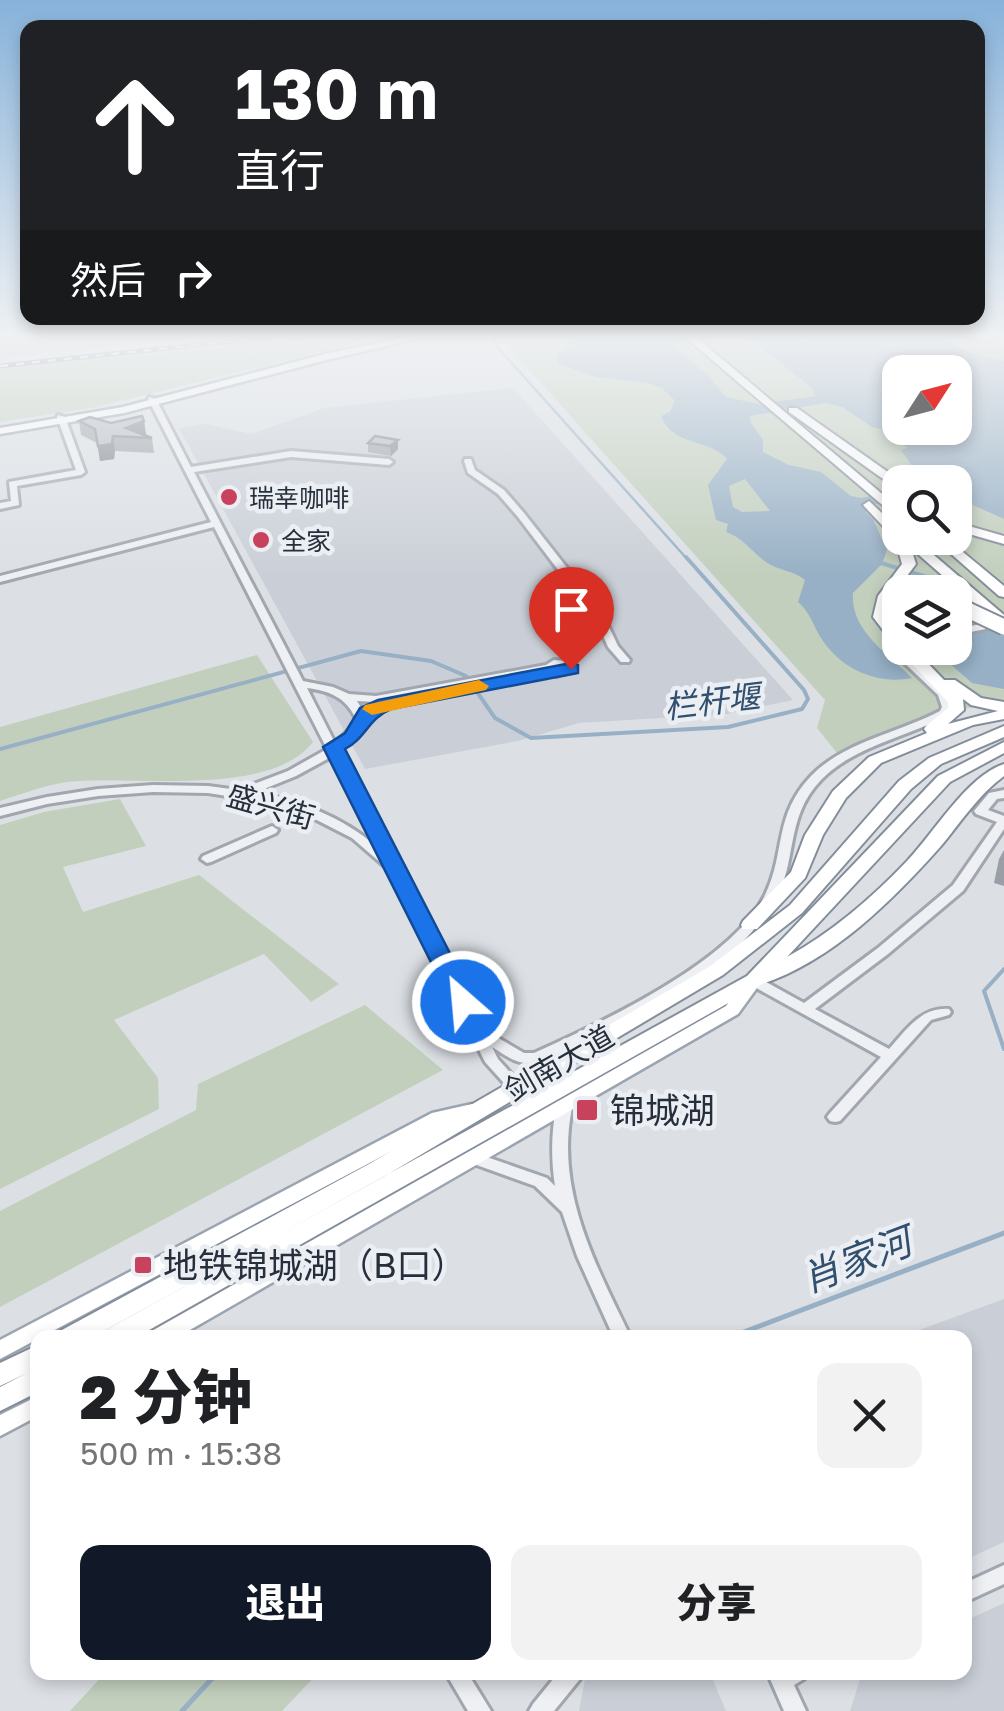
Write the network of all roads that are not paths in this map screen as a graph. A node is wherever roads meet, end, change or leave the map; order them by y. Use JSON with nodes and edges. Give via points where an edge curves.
{"nodes":[{"id":1,"x":73,"y":417,"type":"edge"},
{"id":2,"x":161,"y":417,"type":"edge"},
{"id":3,"x":777,"y":417,"type":"edge"},
{"id":4,"x":783,"y":417,"type":"edge"},
{"id":5,"x":802,"y":417,"type":"edge"},
{"id":6,"x":803,"y":417,"type":"edge"},
{"id":7,"x":62,"y":419,"type":"junction"},
{"id":8,"x":0,"y":429,"type":"edge"},
{"id":9,"x":468,"y":460,"type":"dead end"},
{"id":10,"x":389,"y":462,"type":"dead end"},
{"id":11,"x":189,"y":470,"type":"junction"},
{"id":12,"x":882,"y":475,"type":"edge"},
{"id":13,"x":882,"y":488,"type":"edge"},
{"id":14,"x":882,"y":501,"type":"edge"},
{"id":15,"x":0,"y":506,"type":"edge"},
{"id":16,"x":882,"y":517,"type":"edge"},
{"id":17,"x":216,"y":524,"type":"junction"},
{"id":18,"x":972,"y":531,"type":"edge"},
{"id":19,"x":1004,"y":540,"type":"edge"},
{"id":20,"x":972,"y":554,"type":"edge"},
{"id":21,"x":923,"y":555,"type":"edge"},
{"id":22,"x":945,"y":555,"type":"edge"},
{"id":23,"x":959,"y":555,"type":"edge"},
{"id":24,"x":1004,"y":578,"type":"edge"},
{"id":25,"x":0,"y":579,"type":"edge"},
{"id":26,"x":1004,"y":592,"type":"edge"},
{"id":27,"x":1004,"y":605,"type":"edge"},
{"id":28,"x":972,"y":609,"type":"edge"},
{"id":29,"x":1001,"y":624,"type":"edge"},
{"id":30,"x":972,"y":629,"type":"edge"},
{"id":31,"x":625,"y":660,"type":"dead end"},
{"id":32,"x":912,"y":665,"type":"edge"},
{"id":33,"x":922,"y":665,"type":"edge"},
{"id":34,"x":931,"y":665,"type":"edge"},
{"id":35,"x":553,"y":671,"type":"dead end"},
{"id":36,"x":299,"y":681,"type":"junction"},
{"id":37,"x":456,"y":689,"type":"junction"},
{"id":38,"x":346,"y":696,"type":"junction"},
{"id":39,"x":1004,"y":711,"type":"edge"},
{"id":40,"x":362,"y":720,"type":"junction"},
{"id":41,"x":1004,"y":732,"type":"edge"},
{"id":42,"x":916,"y":741,"type":"junction"},
{"id":43,"x":333,"y":747,"type":"junction"},
{"id":44,"x":1004,"y":747,"type":"edge"},
{"id":45,"x":1004,"y":769,"type":"edge"},
{"id":46,"x":1004,"y":783,"type":"edge"},
{"id":47,"x":982,"y":785,"type":"junction"},
{"id":48,"x":239,"y":794,"type":"junction"},
{"id":49,"x":1004,"y":794,"type":"edge"},
{"id":50,"x":0,"y":812,"type":"edge"},
{"id":51,"x":1004,"y":820,"type":"edge"},
{"id":52,"x":272,"y":830,"type":"dead end"},
{"id":53,"x":208,"y":859,"type":"dead end"},
{"id":54,"x":394,"y":868,"type":"junction"},
{"id":55,"x":750,"y":926,"type":"junction"},
{"id":56,"x":754,"y":981,"type":"junction"},
{"id":57,"x":804,"y":1010,"type":"junction"},
{"id":58,"x":944,"y":1012,"type":"dead end"},
{"id":59,"x":478,"y":1033,"type":"junction"},
{"id":60,"x":891,"y":1056,"type":"junction"},
{"id":61,"x":518,"y":1089,"type":"junction"},
{"id":62,"x":564,"y":1108,"type":"junction"},
{"id":63,"x":476,"y":1110,"type":"junction"},
{"id":64,"x":835,"y":1117,"type":"dead end"},
{"id":65,"x":476,"y":1159,"type":"junction"},
{"id":66,"x":568,"y":1208,"type":"junction"},
{"id":67,"x":38,"y":1330,"type":"edge"},
{"id":68,"x":84,"y":1330,"type":"edge"},
{"id":69,"x":127,"y":1330,"type":"edge"},
{"id":70,"x":171,"y":1330,"type":"edge"},
{"id":71,"x":619,"y":1330,"type":"edge"},
{"id":72,"x":30,"y":1334,"type":"edge"},
{"id":73,"x":0,"y":1350,"type":"edge"},
{"id":74,"x":30,"y":1359,"type":"edge"},
{"id":75,"x":0,"y":1375,"type":"edge"},
{"id":76,"x":30,"y":1383,"type":"edge"},
{"id":77,"x":0,"y":1400,"type":"edge"},
{"id":78,"x":30,"y":1409,"type":"edge"},
{"id":79,"x":0,"y":1426,"type":"edge"},
{"id":80,"x":1004,"y":1574,"type":"edge"},
{"id":81,"x":972,"y":1590,"type":"edge"},
{"id":82,"x":459,"y":1680,"type":"edge"},
{"id":83,"x":566,"y":1680,"type":"edge"},
{"id":84,"x":786,"y":1680,"type":"edge"},
{"id":85,"x":480,"y":1711,"type":"edge"},
{"id":86,"x":540,"y":1711,"type":"edge"},
{"id":87,"x":794,"y":1711,"type":"edge"}],
"edges":[{"from":1,"to":7,"type":"main road"},
{"from":2,"to":11,"type":"street"},
{"from":3,"to":16,"type":"highway"},
{"from":4,"to":14,"type":"highway"},
{"from":5,"to":13,"type":"highway"},
{"from":6,"to":12,"type":"highway"},
{"from":7,"to":8,"type":"main road"},
{"from":7,"to":15,"type":"street","via":[[80,472],[12,484],[16,503]]},
{"from":9,"to":31,"type":"street","via":[[471,471],[521,515],[570,578],[588,619],[605,629]]},
{"from":10,"to":11,"type":"street","via":[[291,454]]},
{"from":11,"to":17,"type":"street"},
{"from":17,"to":25,"type":"street"},
{"from":17,"to":36,"type":"street"},
{"from":18,"to":19,"type":"highway"},
{"from":20,"to":24,"type":"highway"},
{"from":21,"to":29,"type":"highway"},
{"from":22,"to":27,"type":"highway"},
{"from":23,"to":26,"type":"highway"},
{"from":28,"to":29,"type":"highway","bridge":true},
{"from":29,"to":30,"type":"street"},
{"from":32,"to":55,"type":"street","via":[[944,694],[945,713],[847,753],[815,779],[791,808],[778,879]]},
{"from":33,"to":42,"type":"highway","via":[[956,701],[956,710]]},
{"from":34,"to":39,"type":"highway","via":[[964,696]]},
{"from":35,"to":37,"type":"street"},
{"from":36,"to":38,"type":"street"},
{"from":36,"to":43,"type":"street"},
{"from":37,"to":38,"type":"street"},
{"from":37,"to":40,"type":"street","via":[[385,704]]},
{"from":38,"to":40,"type":"street"},
{"from":39,"to":42,"type":"highway"},
{"from":40,"to":43,"type":"street","via":[[353,737]]},
{"from":41,"to":61,"type":"highway","name":"剑南大道","via":[[935,761],[905,785],[796,909],[759,940]]},
{"from":42,"to":55,"type":"highway","via":[[875,760],[839,795],[799,874]]},
{"from":43,"to":48,"type":"street","via":[[295,772]]},
{"from":43,"to":54,"type":"street"},
{"from":44,"to":56,"type":"highway","name":"剑南大道","via":[[944,779]]},
{"from":45,"to":47,"type":"highway"},
{"from":46,"to":47,"type":"highway"},
{"from":47,"to":56,"type":"highway","via":[[894,887],[800,962]]},
{"from":48,"to":50,"type":"street","name":"盛兴街","via":[[94,790]]},
{"from":48,"to":54,"type":"street","name":"盛兴街","via":[[343,828]]},
{"from":49,"to":51,"type":"street","via":[[980,811]]},
{"from":51,"to":57,"type":"street","via":[[958,888]]},
{"from":52,"to":53,"type":"street"},
{"from":54,"to":59,"type":"street","name":"盛兴街"},
{"from":55,"to":59,"type":"street","via":[[704,968],[536,1058],[522,1058]]},
{"from":56,"to":57,"type":"street"},
{"from":56,"to":62,"type":"main road","via":[[732,1010]]},
{"from":56,"to":69,"type":"highway","name":"剑南大道"},
{"from":57,"to":60,"type":"street"},
{"from":58,"to":60,"type":"street","via":[[926,1017]]},
{"from":59,"to":61,"type":"street","name":"盛兴街","via":[[492,1062]]},
{"from":60,"to":64,"type":"street"},
{"from":61,"to":63,"type":"highway","name":"剑南大道"},
{"from":62,"to":65,"type":"main road"},
{"from":62,"to":66,"type":"street","via":[[558,1127]]},
{"from":63,"to":67,"type":"main road","via":[[438,1118]]},
{"from":63,"to":68,"type":"highway","name":"剑南大道"},
{"from":65,"to":66,"type":"street","via":[[542,1182]]},
{"from":65,"to":70,"type":"main road"},
{"from":66,"to":71,"type":"street"},
{"from":72,"to":73,"type":"main road"},
{"from":74,"to":75,"type":"highway"},
{"from":76,"to":77,"type":"highway"},
{"from":78,"to":79,"type":"main road"},
{"from":80,"to":81,"type":"street"},
{"from":82,"to":85,"type":"street"},
{"from":83,"to":86,"type":"street"},
{"from":84,"to":87,"type":"street"}]}
